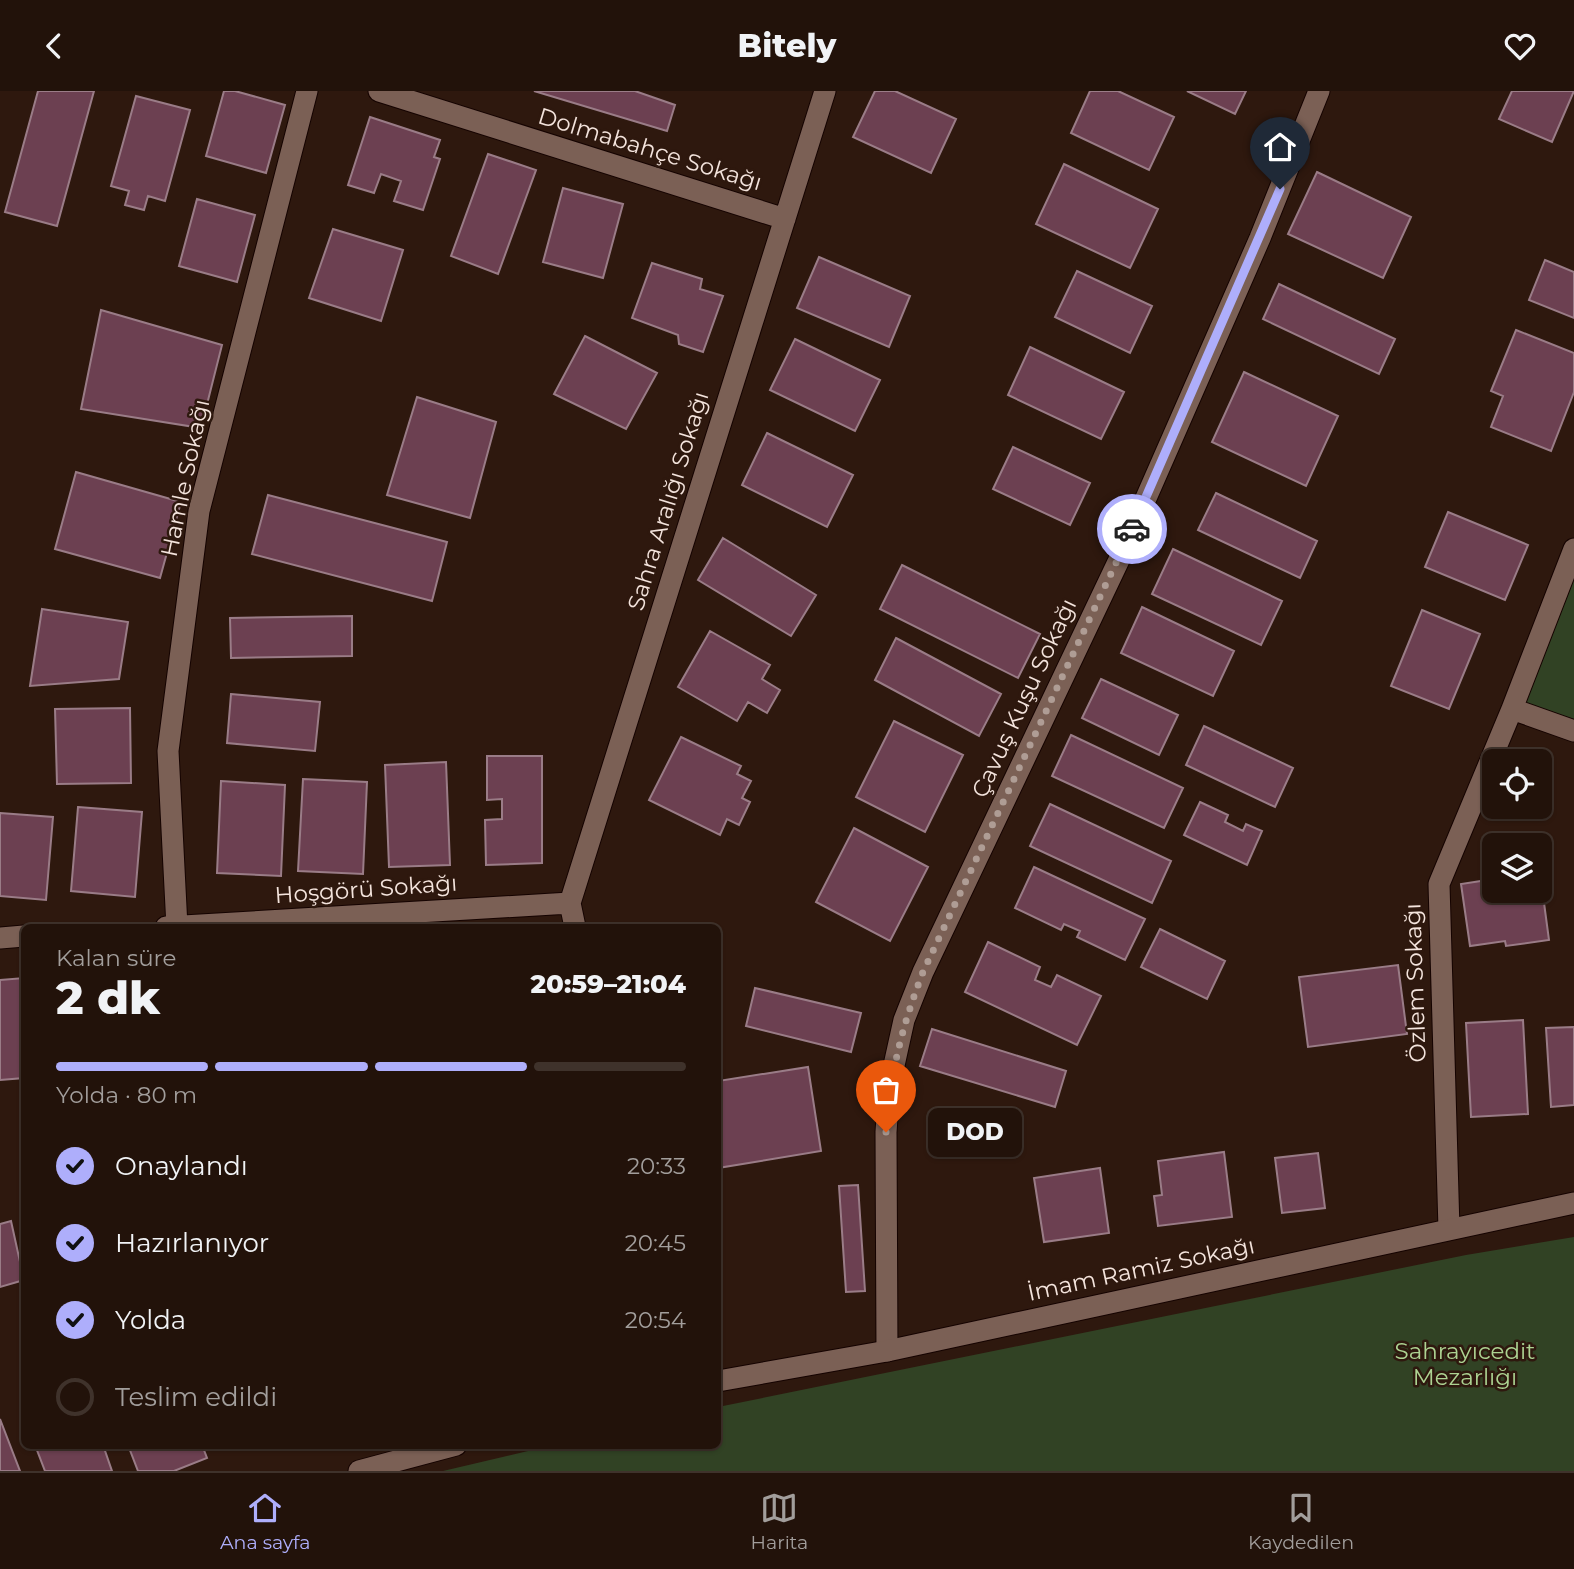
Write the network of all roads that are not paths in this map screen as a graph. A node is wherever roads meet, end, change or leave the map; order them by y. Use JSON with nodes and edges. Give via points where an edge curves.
{"nodes":[{"id":1,"x":307,"y":91,"type":"edge"},
{"id":2,"x":379,"y":91,"type":"edge"},
{"id":3,"x":825,"y":91,"type":"edge"},
{"id":4,"x":1320,"y":91,"type":"edge"},
{"id":5,"x":785,"y":219,"type":"junction"},
{"id":6,"x":1574,"y":549,"type":"edge"},
{"id":7,"x":1512,"y":709,"type":"junction"},
{"id":8,"x":1574,"y":731,"type":"edge"},
{"id":9,"x":570,"y":903,"type":"junction"},
{"id":10,"x":177,"y":924,"type":"edge"},
{"id":11,"x":226,"y":924,"type":"edge"},
{"id":12,"x":574,"y":924,"type":"edge"},
{"id":13,"x":21,"y":936,"type":"edge"},
{"id":14,"x":0,"y":938,"type":"edge"},
{"id":15,"x":1574,"y":1203,"type":"edge"},
{"id":16,"x":1449,"y":1229,"type":"junction"},
{"id":17,"x":887,"y":1351,"type":"junction"},
{"id":18,"x":721,"y":1380,"type":"edge"},
{"id":19,"x":441,"y":1449,"type":"edge"},
{"id":20,"x":359,"y":1471,"type":"edge"}],
"edges":[{"from":1,"to":10,"type":"street","name":"Hamle Sokağı","via":[[199,511],[168,751]]},
{"from":2,"to":5,"type":"street","name":"Dolmabahçe Sokağı"},
{"from":3,"to":5,"type":"street","name":"Sahra Aralığı Sokağı"},
{"from":4,"to":17,"type":"street","name":"Çavuş Kuşu Sokağı","via":[[1123,549],[928,960],[904,1020],[889,1088],[886,1132]]},
{"from":5,"to":9,"type":"street","name":"Sahra Aralığı Sokağı"},
{"from":6,"to":7,"type":"street","name":"Özlem Sokağı"},
{"from":7,"to":8,"type":"street"},
{"from":7,"to":16,"type":"street","name":"Özlem Sokağı","via":[[1439,884]]},
{"from":9,"to":11,"type":"street","name":"Hoşgörü Sokağı"},
{"from":9,"to":12,"type":"street","name":"Sahra Aralığı Sokağı"},
{"from":13,"to":14,"type":"street"},
{"from":15,"to":16,"type":"street","name":"İmam Ramiz Sokağı"},
{"from":16,"to":17,"type":"street","name":"İmam Ramiz Sokağı"},
{"from":17,"to":18,"type":"street","name":"İmam Ramiz Sokağı"},
{"from":19,"to":20,"type":"street"}]}
